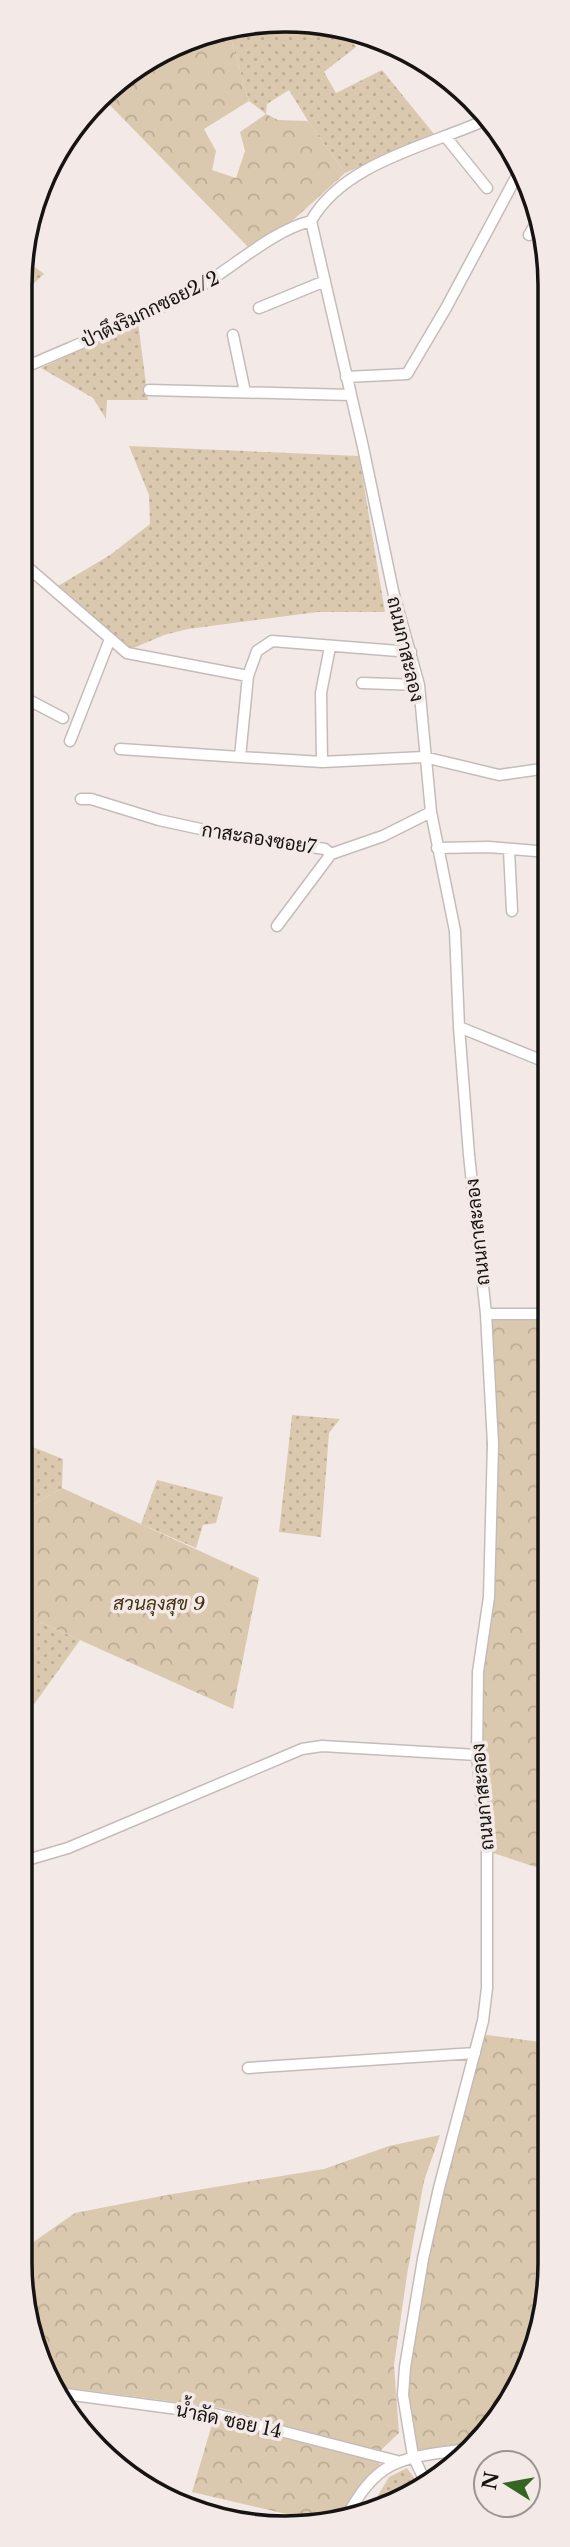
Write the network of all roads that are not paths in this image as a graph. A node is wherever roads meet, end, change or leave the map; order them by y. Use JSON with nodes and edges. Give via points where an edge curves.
{"nodes":[{"id":1,"x":479,"y":122,"type":"edge"},
{"id":2,"x":444,"y":136,"type":"junction"},
{"id":3,"x":515,"y":179,"type":"edge"},
{"id":4,"x":487,"y":188,"type":"dead end"},
{"id":5,"x":311,"y":221,"type":"junction"},
{"id":6,"x":532,"y":228,"type":"edge"},
{"id":7,"x":528,"y":235,"type":"dead end"},
{"id":8,"x":325,"y":281,"type":"junction"},
{"id":9,"x":259,"y":308,"type":"dead end"},
{"id":10,"x":233,"y":335,"type":"dead end"},
{"id":11,"x":32,"y":364,"type":"edge"},
{"id":12,"x":346,"y":377,"type":"junction"},
{"id":13,"x":149,"y":390,"type":"dead end"},
{"id":14,"x":245,"y":392,"type":"junction"},
{"id":15,"x":351,"y":395,"type":"junction"},
{"id":16,"x":32,"y":572,"type":"edge"},
{"id":17,"x":110,"y":639,"type":"junction"},
{"id":18,"x":330,"y":647,"type":"junction"},
{"id":19,"x":411,"y":652,"type":"junction"},
{"id":20,"x":248,"y":676,"type":"junction"},
{"id":21,"x":362,"y":683,"type":"dead end"},
{"id":22,"x":419,"y":685,"type":"junction"},
{"id":23,"x":32,"y":702,"type":"edge"},
{"id":24,"x":63,"y":718,"type":"dead end"},
{"id":25,"x":69,"y":741,"type":"dead end"},
{"id":26,"x":120,"y":749,"type":"dead end"},
{"id":27,"x":240,"y":757,"type":"junction"},
{"id":28,"x":424,"y":757,"type":"junction"},
{"id":29,"x":322,"y":762,"type":"junction"},
{"id":30,"x":538,"y":769,"type":"edge"},
{"id":31,"x":81,"y":799,"type":"dead end"},
{"id":32,"x":431,"y":812,"type":"junction"},
{"id":33,"x":437,"y":848,"type":"junction"},
{"id":34,"x":509,"y":850,"type":"junction"},
{"id":35,"x":538,"y":851,"type":"edge"},
{"id":36,"x":331,"y":854,"type":"junction"},
{"id":37,"x":512,"y":911,"type":"dead end"},
{"id":38,"x":277,"y":926,"type":"dead end"},
{"id":39,"x":459,"y":1027,"type":"junction"},
{"id":40,"x":538,"y":1059,"type":"edge"},
{"id":41,"x":486,"y":1314,"type":"junction"},
{"id":42,"x":538,"y":1314,"type":"edge"},
{"id":43,"x":477,"y":1755,"type":"junction"},
{"id":44,"x":32,"y":1859,"type":"edge"},
{"id":45,"x":475,"y":2053,"type":"junction"},
{"id":46,"x":248,"y":2068,"type":"dead end"},
{"id":47,"x":68,"y":2394,"type":"edge"},
{"id":48,"x":455,"y":2450,"type":"edge"},
{"id":49,"x":413,"y":2456,"type":"junction"},
{"id":50,"x":397,"y":2460,"type":"junction"},
{"id":51,"x":422,"y":2475,"type":"edge"},
{"id":52,"x":353,"y":2506,"type":"edge"}],
"edges":[{"from":1,"to":2,"type":"street"},
{"from":2,"to":4,"type":"street"},
{"from":2,"to":5,"type":"street","via":[[358,174]]},
{"from":3,"to":12,"type":"street","via":[[407,374]]},
{"from":5,"to":8,"type":"street","name":"ถนนกาสะลอง"},
{"from":5,"to":11,"type":"street","name":"ป่าตึงริมกกซอย2/2","via":[[290,227],[195,290]]},
{"from":6,"to":7,"type":"street"},
{"from":8,"to":9,"type":"street"},
{"from":8,"to":12,"type":"street","name":"ถนนกาสะลอง"},
{"from":10,"to":14,"type":"street"},
{"from":12,"to":15,"type":"street","name":"ถนนกาสะลอง"},
{"from":13,"to":14,"type":"street"},
{"from":14,"to":15,"type":"street"},
{"from":15,"to":19,"type":"street","name":"ถนนกาสะลอง","via":[[393,591]]},
{"from":16,"to":17,"type":"street"},
{"from":17,"to":20,"type":"street","via":[[127,653]]},
{"from":17,"to":25,"type":"street"},
{"from":18,"to":19,"type":"street"},
{"from":18,"to":20,"type":"street","via":[[272,641],[257,651]]},
{"from":18,"to":29,"type":"street","via":[[321,693]]},
{"from":19,"to":22,"type":"street","name":"ถนนกาสะลอง"},
{"from":20,"to":27,"type":"street"},
{"from":21,"to":22,"type":"street"},
{"from":22,"to":28,"type":"street","name":"ถนนกาสะลอง"},
{"from":23,"to":24,"type":"street"},
{"from":26,"to":27,"type":"street"},
{"from":27,"to":29,"type":"street"},
{"from":28,"to":29,"type":"street"},
{"from":28,"to":30,"type":"street","via":[[499,775]]},
{"from":28,"to":32,"type":"street","name":"ถนนกาสะลอง"},
{"from":31,"to":36,"type":"street","name":"กาสะลองซอย7","via":[[159,820],[325,849]]},
{"from":32,"to":33,"type":"street","name":"ถนนกาสะลอง"},
{"from":32,"to":36,"type":"street","name":"กาสะลองซอย7","via":[[383,836]]},
{"from":33,"to":34,"type":"street"},
{"from":33,"to":39,"type":"street","name":"ถนนกาสะลอง","via":[[455,931]]},
{"from":34,"to":35,"type":"street"},
{"from":34,"to":37,"type":"street"},
{"from":36,"to":38,"type":"street"},
{"from":39,"to":40,"type":"street"},
{"from":39,"to":41,"type":"street","name":"ถนนกาสะลอง"},
{"from":41,"to":42,"type":"street"},
{"from":41,"to":43,"type":"street","name":"ถนนกาสะลอง","via":[[494,1444],[493,1517],[489,1597],[478,1672]]},
{"from":43,"to":44,"type":"street","via":[[322,1746],[302,1749],[68,1849]]},
{"from":43,"to":45,"type":"street","name":"ถนนกาสะลอง","via":[[487,1851],[489,1936],[484,2021]]},
{"from":45,"to":46,"type":"street"},
{"from":45,"to":49,"type":"street","name":"ถนนกาสะลอง","via":[[423,2259],[405,2367],[403,2395]]},
{"from":47,"to":50,"type":"street","name":"น้ำลัด ซอย 14","via":[[215,2414]]},
{"from":48,"to":49,"type":"street"},
{"from":49,"to":50,"type":"street"},
{"from":49,"to":51,"type":"street","name":"ถนนกาสะลอง"},
{"from":50,"to":52,"type":"street","via":[[369,2481]]}]}
